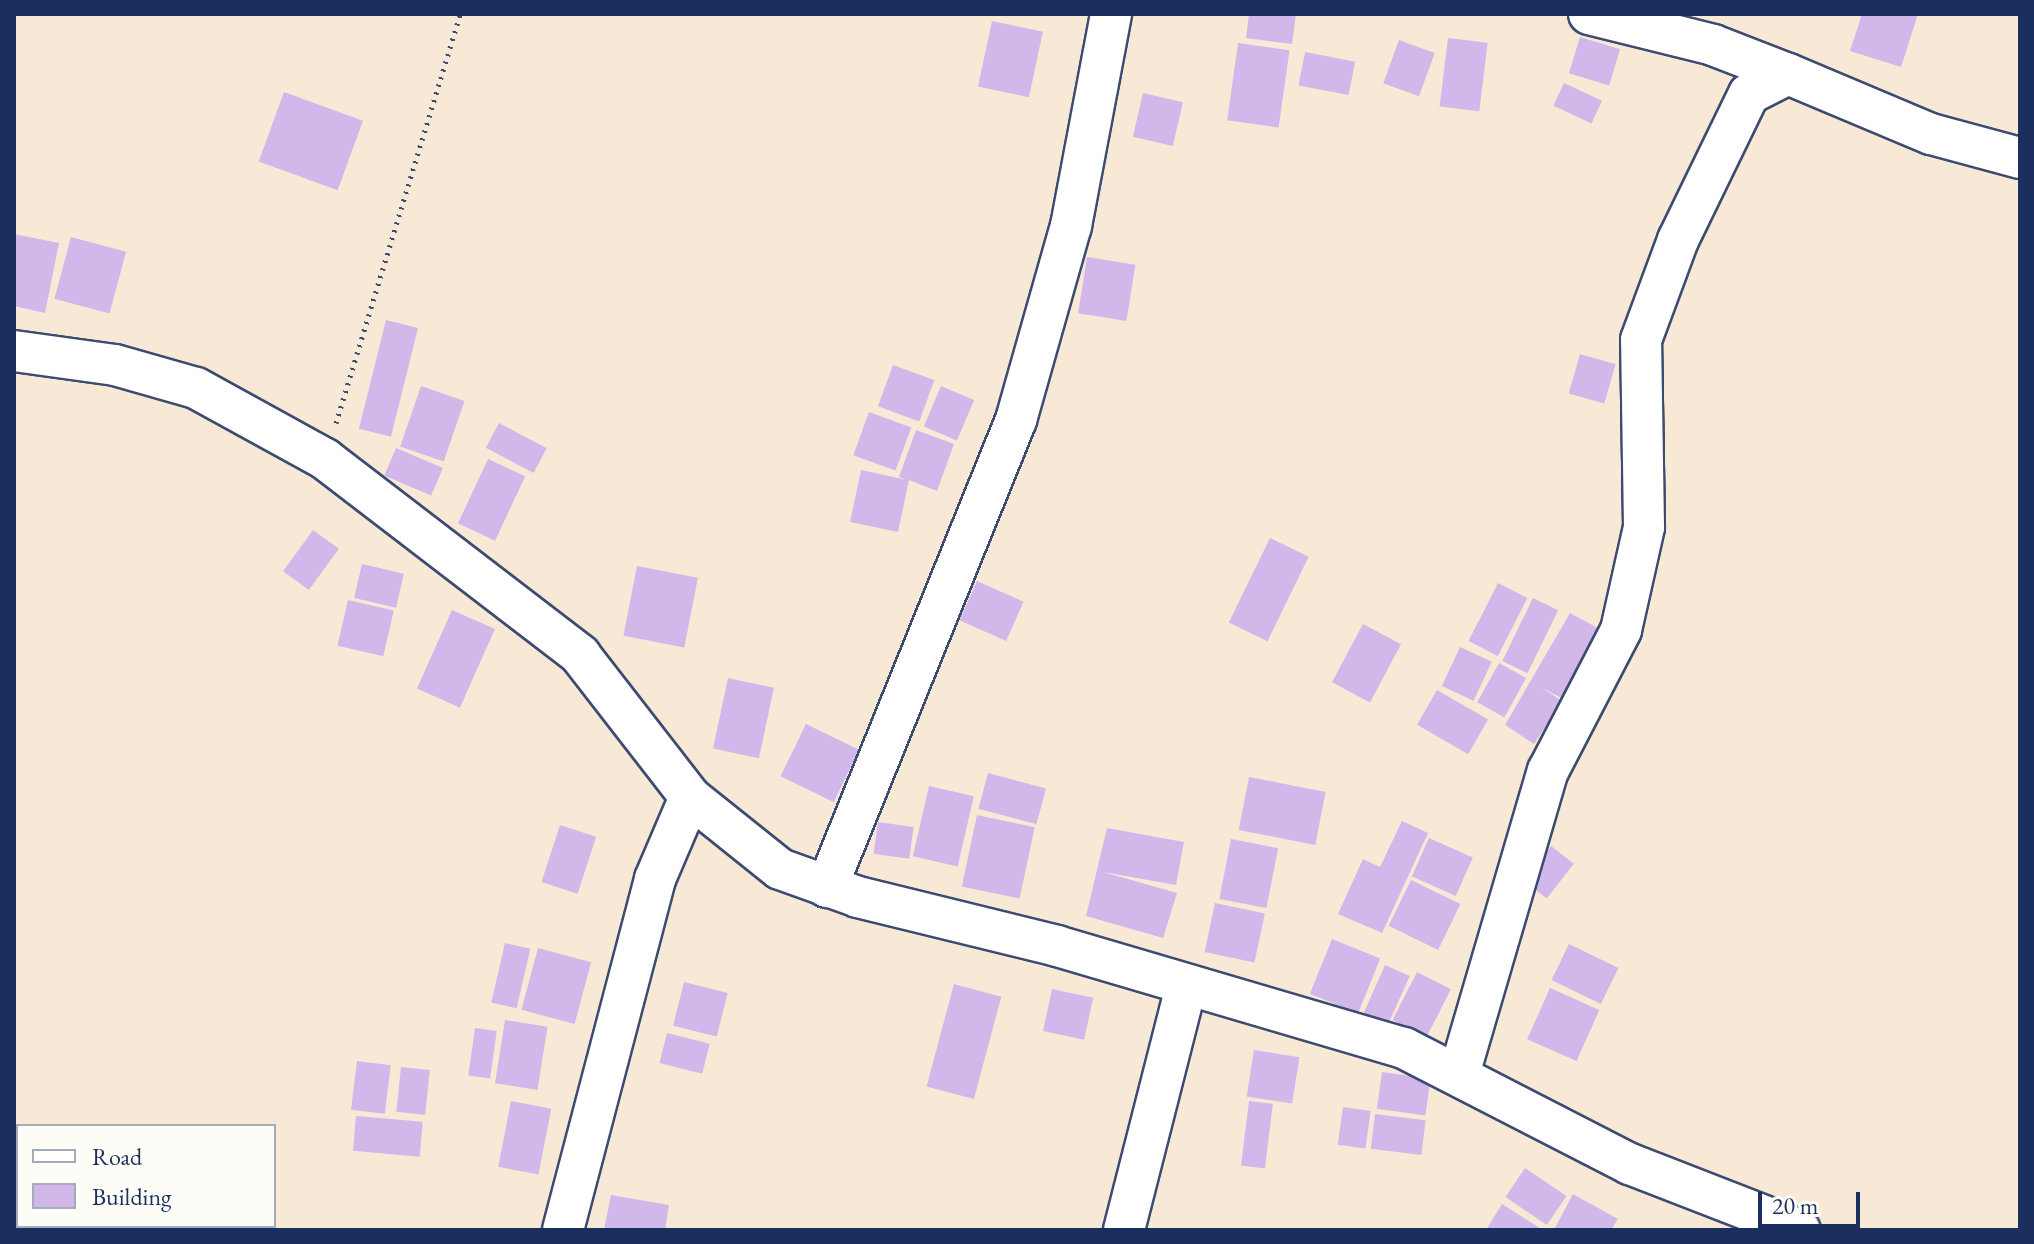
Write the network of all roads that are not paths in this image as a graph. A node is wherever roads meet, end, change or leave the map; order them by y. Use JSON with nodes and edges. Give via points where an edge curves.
{"nodes":[{"id":1,"x":1111,"y":14,"type":"edge"},
{"id":2,"x":1589,"y":14,"type":"edge"},
{"id":3,"x":1788,"y":74,"type":"junction"},
{"id":4,"x":2020,"y":158,"type":"edge"},
{"id":5,"x":14,"y":351,"type":"edge"},
{"id":6,"x":690,"y":797,"type":"junction"},
{"id":7,"x":827,"y":887,"type":"junction"},
{"id":8,"x":1186,"y":986,"type":"junction"},
{"id":9,"x":1460,"y":1071,"type":"junction"},
{"id":10,"x":563,"y":1230,"type":"edge"},
{"id":11,"x":1124,"y":1230,"type":"edge"},
{"id":12,"x":1800,"y":1230,"type":"edge"}],
"edges":[{"from":1,"to":7,"type":"street","via":[[1071,226],[1016,420]]},
{"from":2,"to":3,"type":"street","via":[[1713,45]]},
{"from":3,"to":4,"type":"street","via":[[1931,134]]},
{"from":3,"to":9,"type":"street","via":[[1749,94],[1678,240],[1641,340],[1644,527],[1621,630],[1548,771]]},
{"from":5,"to":6,"type":"street","via":[[115,365],[196,388],[325,459],[580,655]]},
{"from":6,"to":7,"type":"street","via":[[744,846]]},
{"from":6,"to":10,"type":"street","via":[[655,879]]},
{"from":7,"to":8,"type":"street"},
{"from":8,"to":9,"type":"street","via":[[1339,1025]]},
{"from":8,"to":11,"type":"street"},
{"from":9,"to":12,"type":"street","via":[[1630,1164]]}]}
